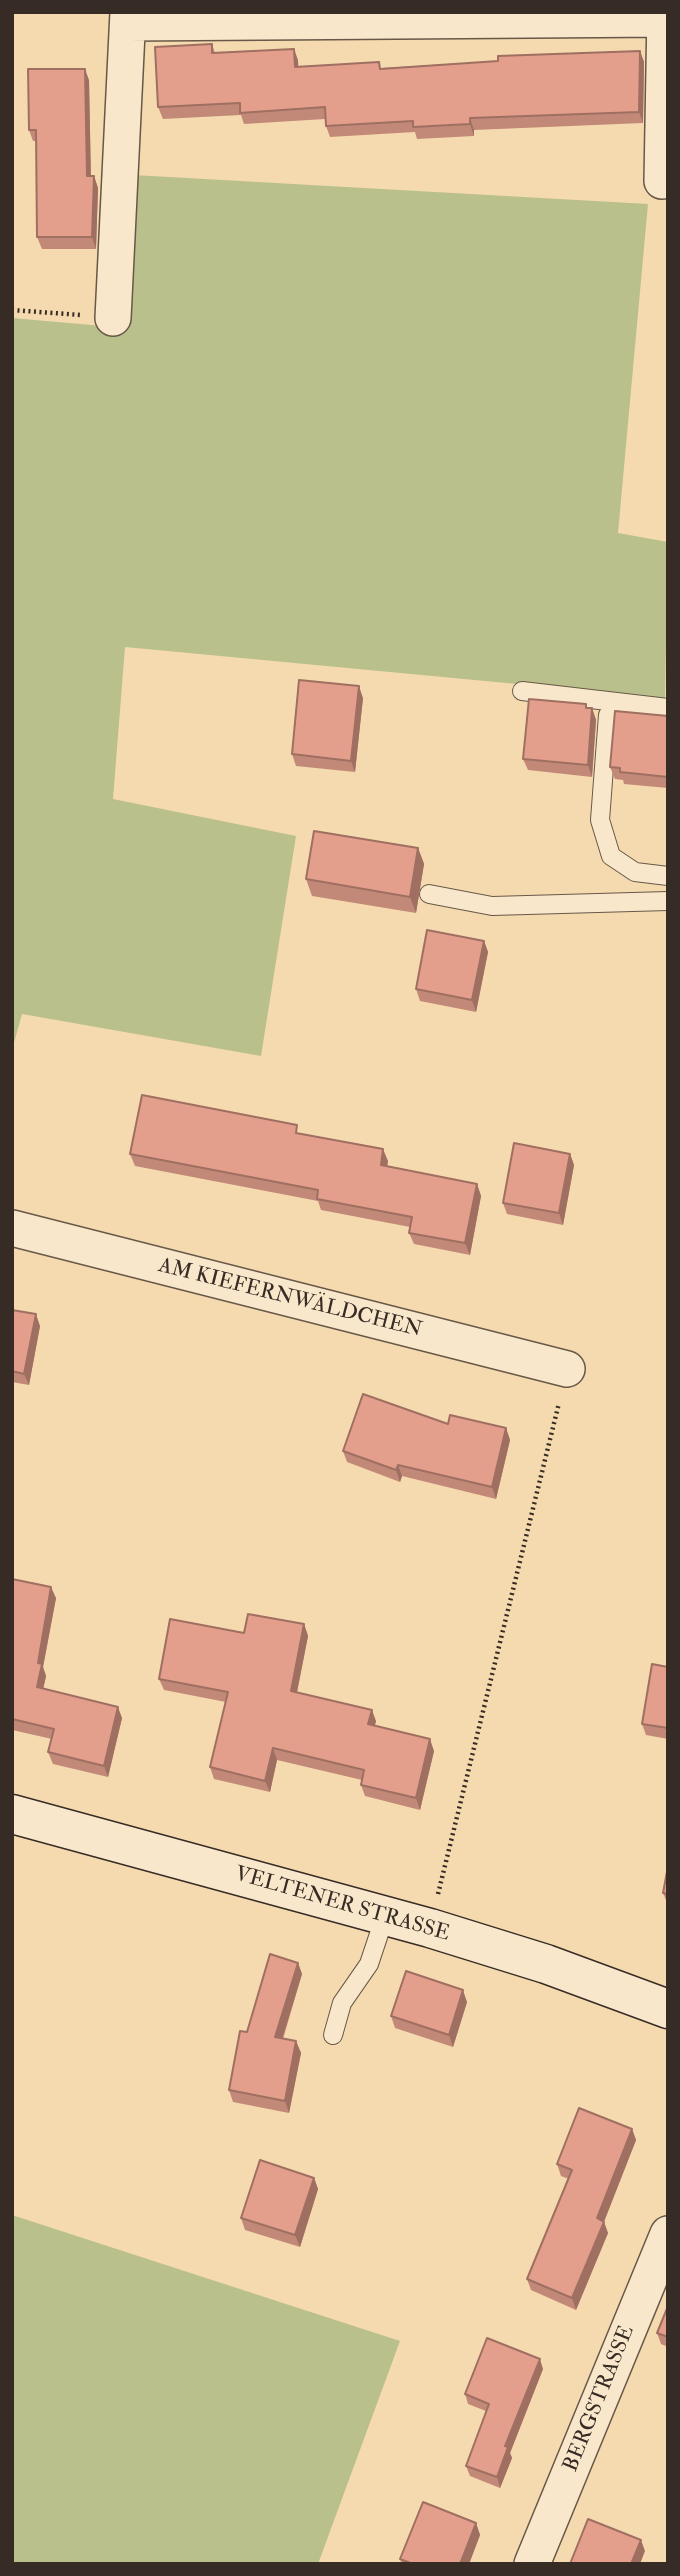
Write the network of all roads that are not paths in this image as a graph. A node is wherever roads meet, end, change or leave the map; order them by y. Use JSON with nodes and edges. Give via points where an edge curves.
{"nodes":[{"id":1,"x":665,"y":16,"type":"edge"},
{"id":2,"x":128,"y":18,"type":"edge"},
{"id":3,"x":662,"y":181,"type":"dead end"},
{"id":4,"x":113,"y":318,"type":"road end"},
{"id":5,"x":522,"y":691,"type":"dead end"},
{"id":6,"x":668,"y":708,"type":"edge"},
{"id":7,"x":608,"y":715,"type":"dead end"},
{"id":8,"x":668,"y":876,"type":"edge"},
{"id":9,"x":429,"y":894,"type":"dead end"},
{"id":10,"x":668,"y":901,"type":"edge"},
{"id":11,"x":12,"y":1228,"type":"edge"},
{"id":12,"x":567,"y":1369,"type":"road end"},
{"id":13,"x":12,"y":1814,"type":"edge"},
{"id":14,"x":384,"y":1916,"type":"junction"},
{"id":15,"x":668,"y":2009,"type":"edge"},
{"id":16,"x":332,"y":2035,"type":"dead end"},
{"id":17,"x":668,"y":2234,"type":"edge"},
{"id":18,"x":533,"y":2564,"type":"edge"}],
"edges":[{"from":1,"to":2,"type":"street"},
{"from":1,"to":3,"type":"street"},
{"from":2,"to":4,"type":"street"},
{"from":5,"to":6,"type":"lane"},
{"from":7,"to":8,"type":"lane","via":[[600,820],[611,856],[635,872]]},
{"from":9,"to":10,"type":"lane","via":[[492,906]]},
{"from":11,"to":12,"type":"street","name":"AM KIEFERNWÄLDCHEN"},
{"from":13,"to":14,"type":"main road","name":"VELTENER STRASSE"},
{"from":14,"to":15,"type":"main road","name":"VELTENER STRASSE","via":[[546,1964]]},
{"from":14,"to":16,"type":"lane","via":[[369,1964],[342,2003]]},
{"from":17,"to":18,"type":"street","name":"BERGSTRASSE"}]}
